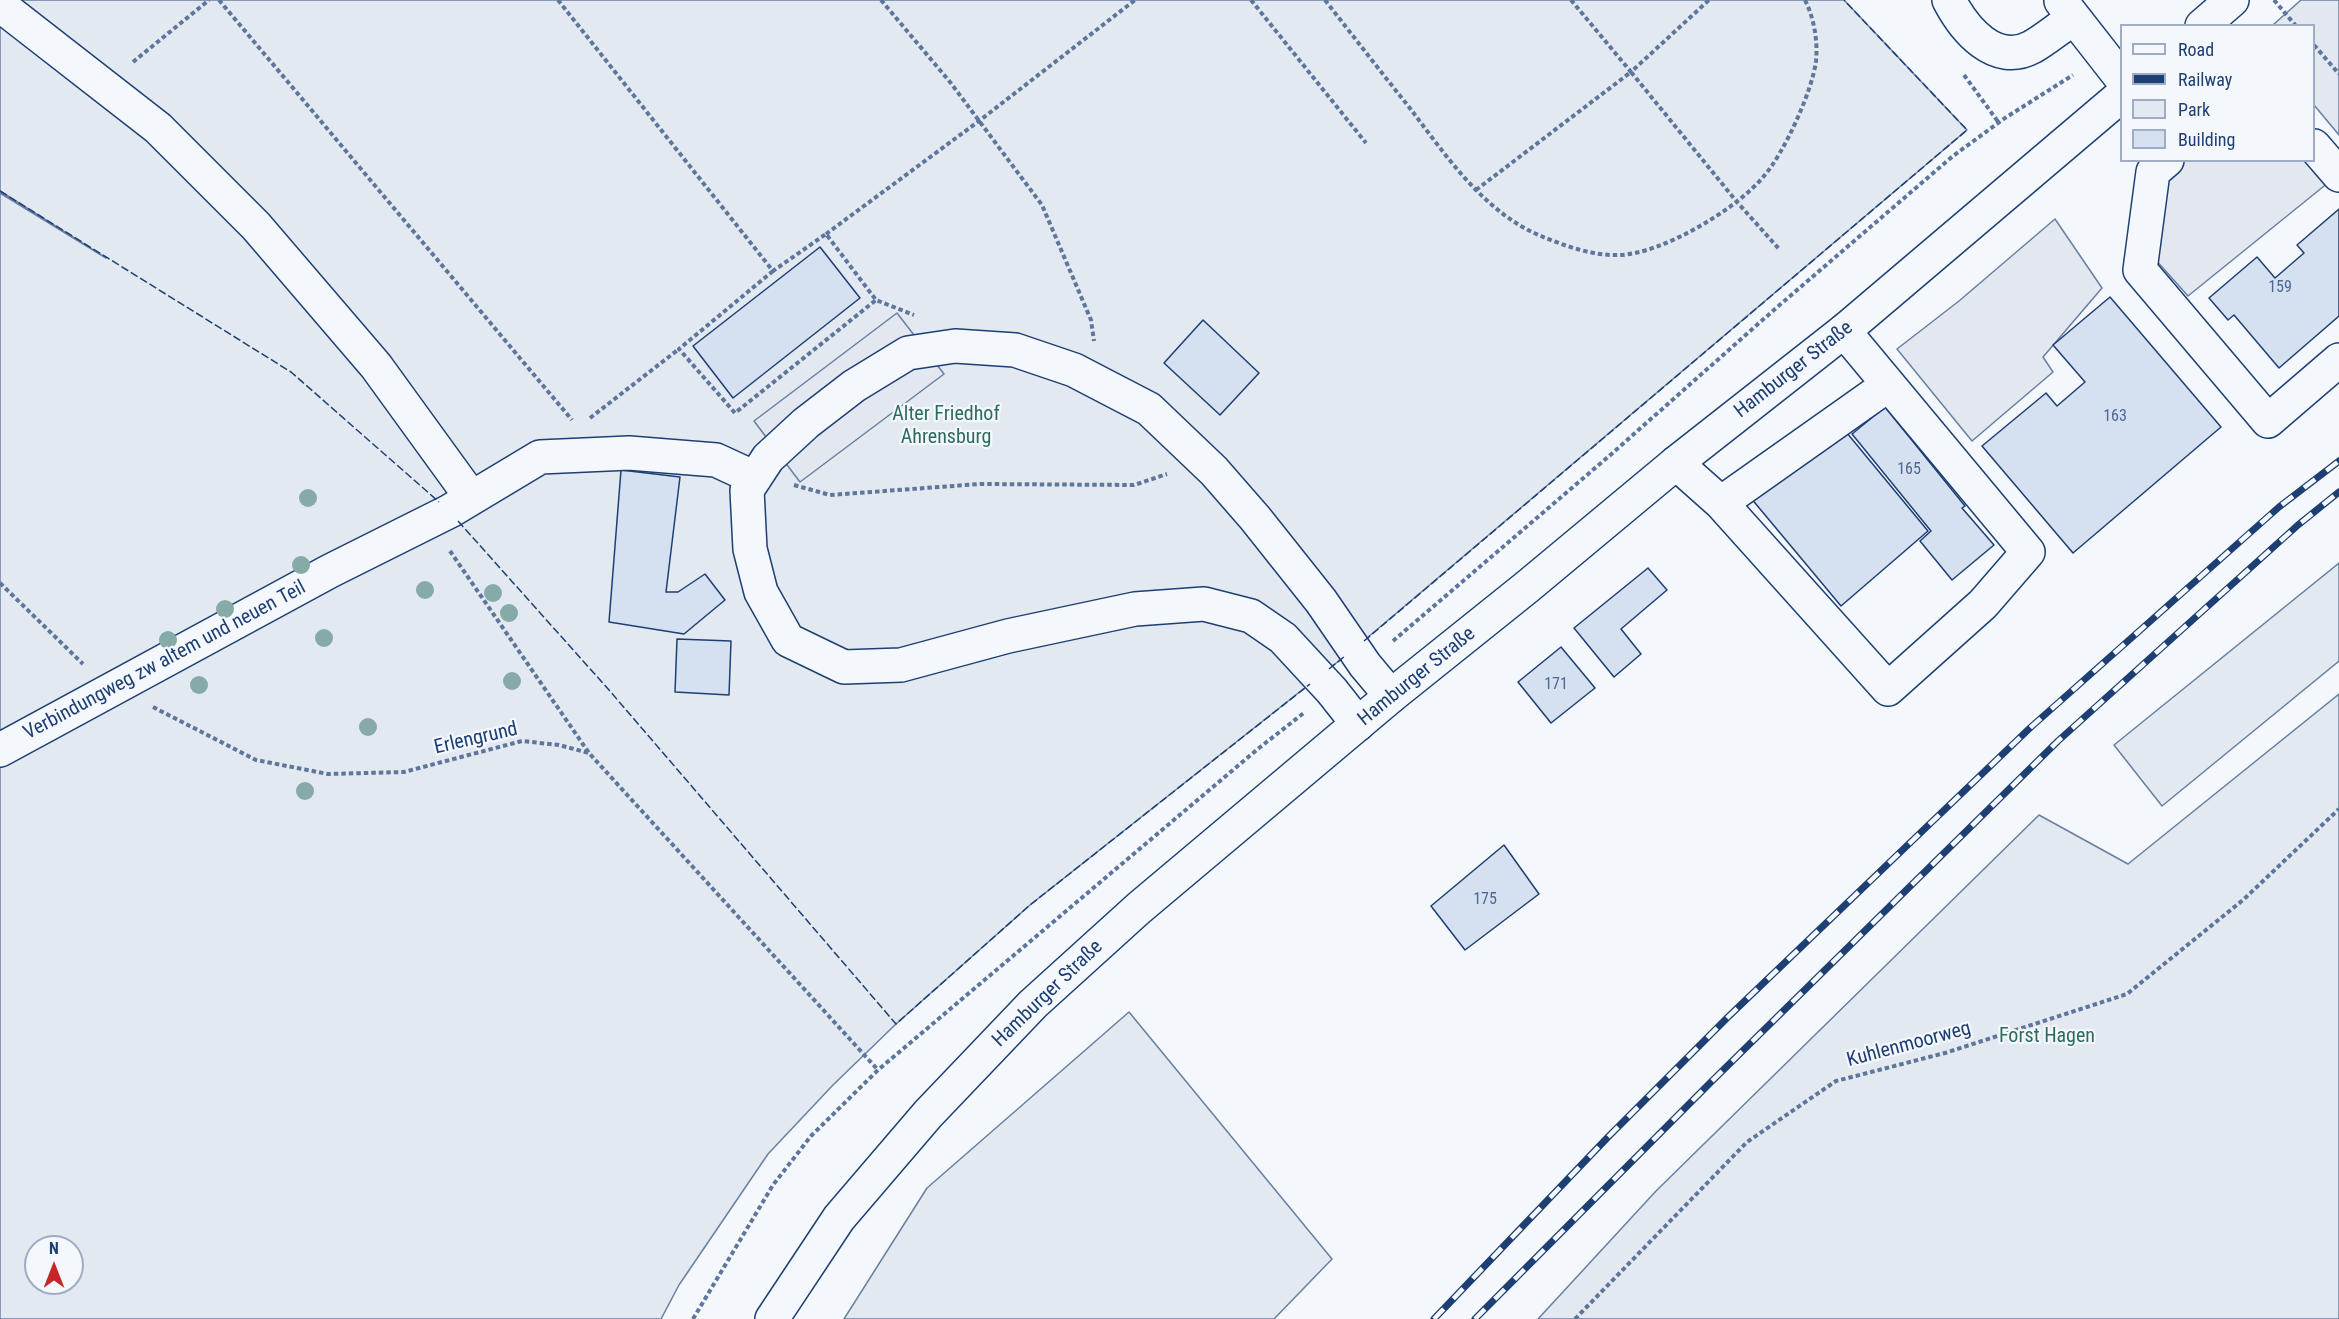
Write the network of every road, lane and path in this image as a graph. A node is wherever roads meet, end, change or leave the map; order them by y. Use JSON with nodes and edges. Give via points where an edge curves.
{"nodes":[{"id":1,"x":209,"y":0,"type":"edge"},
{"id":2,"x":219,"y":0,"type":"edge"},
{"id":3,"x":558,"y":0,"type":"edge"},
{"id":4,"x":881,"y":0,"type":"edge"},
{"id":5,"x":1135,"y":0,"type":"edge"},
{"id":6,"x":1251,"y":0,"type":"edge"},
{"id":7,"x":1325,"y":0,"type":"edge"},
{"id":8,"x":1571,"y":0,"type":"edge"},
{"id":9,"x":1709,"y":0,"type":"edge"},
{"id":10,"x":1804,"y":0,"type":"edge"},
{"id":11,"x":1949,"y":0,"type":"edge"},
{"id":12,"x":2232,"y":0,"type":"edge"},
{"id":13,"x":2274,"y":0,"type":"edge"},
{"id":14,"x":0,"y":5,"type":"edge"},
{"id":15,"x":2067,"y":9,"type":"edge"},
{"id":16,"x":2204,"y":24,"type":"edge"},
{"id":17,"x":2294,"y":24,"type":"edge"},
{"id":18,"x":2315,"y":47,"type":"edge"},
{"id":19,"x":2112,"y":66,"type":"edge"},
{"id":20,"x":1961,"y":70,"type":"dead end"},
{"id":21,"x":1631,"y":72,"type":"junction"},
{"id":22,"x":2339,"y":74,"type":"edge"},
{"id":23,"x":103,"y":86,"type":"junction"},
{"id":24,"x":2120,"y":96,"type":"edge"},
{"id":25,"x":979,"y":122,"type":"junction"},
{"id":26,"x":2000,"y":123,"type":"junction"},
{"id":27,"x":1366,"y":143,"type":"dead end"},
{"id":28,"x":2315,"y":148,"type":"edge"},
{"id":29,"x":2165,"y":162,"type":"edge"},
{"id":30,"x":2339,"y":175,"type":"edge"},
{"id":31,"x":1476,"y":190,"type":"junction"},
{"id":32,"x":1737,"y":202,"type":"junction"},
{"id":33,"x":826,"y":234,"type":"junction"},
{"id":34,"x":1780,"y":250,"type":"dead end"},
{"id":35,"x":773,"y":271,"type":"junction"},
{"id":36,"x":1844,"y":331,"type":"junction"},
{"id":37,"x":679,"y":349,"type":"junction"},
{"id":38,"x":2339,"y":360,"type":"edge"},
{"id":39,"x":1099,"y":383,"type":"junction"},
{"id":40,"x":1888,"y":385,"type":"junction"},
{"id":41,"x":587,"y":420,"type":"dead end"},
{"id":42,"x":540,"y":457,"type":"junction"},
{"id":43,"x":1205,"y":463,"type":"junction"},
{"id":44,"x":1676,"y":463,"type":"junction"},
{"id":45,"x":758,"y":473,"type":"junction"},
{"id":46,"x":471,"y":497,"type":"junction"},
{"id":47,"x":1721,"y":503,"type":"junction"},
{"id":48,"x":429,"y":521,"type":"junction"},
{"id":49,"x":0,"y":583,"type":"edge"},
{"id":50,"x":1365,"y":665,"type":"junction"},
{"id":51,"x":114,"y":688,"type":"junction"},
{"id":52,"x":1332,"y":691,"type":"junction"},
{"id":53,"x":1391,"y":696,"type":"junction"},
{"id":54,"x":1358,"y":724,"type":"junction"},
{"id":55,"x":0,"y":750,"type":"edge"},
{"id":56,"x":589,"y":753,"type":"junction"},
{"id":57,"x":2339,"y":809,"type":"edge"},
{"id":58,"x":878,"y":1070,"type":"junction"},
{"id":59,"x":693,"y":1319,"type":"edge"},
{"id":60,"x":772,"y":1319,"type":"edge"},
{"id":61,"x":1575,"y":1319,"type":"edge"}],
"edges":[{"from":1,"to":23,"type":"path"},
{"from":2,"to":42,"type":"path","via":[[578,427]]},
{"from":3,"to":35,"type":"path"},
{"from":4,"to":25,"type":"path"},
{"from":5,"to":25,"type":"path"},
{"from":6,"to":27,"type":"path"},
{"from":7,"to":31,"type":"path"},
{"from":8,"to":21,"type":"path"},
{"from":9,"to":21,"type":"path"},
{"from":10,"to":32,"type":"path","via":[[1816,34],[1816,62],[1807,92],[1784,148],[1763,177]]},
{"from":11,"to":15,"type":"main road","via":[[1981,42],[2010,52],[2030,48]]},
{"from":12,"to":16,"type":"main road"},
{"from":13,"to":17,"type":"path"},
{"from":14,"to":23,"type":"main road"},
{"from":15,"to":19,"type":"main road"},
{"from":18,"to":22,"type":"path"},
{"from":19,"to":26,"type":"path","via":[[2062,84]]},
{"from":20,"to":26,"type":"path"},
{"from":21,"to":31,"type":"path"},
{"from":21,"to":32,"type":"path"},
{"from":23,"to":46,"type":"main road","via":[[158,128],[256,226],[376,366]]},
{"from":24,"to":36,"type":"main road","name":"Hamburger Straße"},
{"from":25,"to":33,"type":"path"},
{"from":25,"to":39,"type":"path","via":[[1042,206],[1091,320]]},
{"from":26,"to":50,"type":"path","via":[[1953,156]]},
{"from":28,"to":30,"type":"main road"},
{"from":29,"to":38,"type":"main road","via":[[2153,172],[2140,270],[2268,421]]},
{"from":31,"to":32,"type":"path","via":[[1510,219],[1538,235],[1576,249],[1620,255],[1663,245]]},
{"from":32,"to":34,"type":"path"},
{"from":33,"to":35,"type":"path"},
{"from":33,"to":37,"type":"path","via":[[876,300],[735,413]]},
{"from":35,"to":37,"type":"path"},
{"from":36,"to":40,"type":"main road"},
{"from":36,"to":44,"type":"main road","name":"Hamburger Straße"},
{"from":37,"to":41,"type":"path"},
{"from":39,"to":43,"type":"main road","via":[[1149,409]]},
{"from":39,"to":45,"type":"main road","via":[[1015,350],[955,346],[909,353],[822,410],[768,458]]},
{"from":40,"to":47,"type":"main road"},
{"from":40,"to":47,"type":"main road","via":[[2028,552],[1983,604],[1888,689]]},
{"from":42,"to":45,"type":"main road","via":[[629,453],[716,460]]},
{"from":42,"to":46,"type":"main road","name":"Verbindungweg zw altem und neuen Teil"},
{"from":43,"to":45,"type":"path","via":[[1134,485],[980,484],[830,495]]},
{"from":43,"to":50,"type":"main road","via":[[1321,601]]},
{"from":44,"to":47,"type":"main road"},
{"from":44,"to":53,"type":"main road","name":"Hamburger Straße"},
{"from":45,"to":52,"type":"main road","via":[[747,490],[750,549],[761,592],[788,640],[844,667],[901,665],[1008,636],[1135,609],[1204,604],[1251,616],[1283,638]]},
{"from":46,"to":48,"type":"main road","name":"Verbindungweg zw altem und neuen Teil"},
{"from":48,"to":51,"type":"main road","name":"Verbindungweg zw altem und neuen Teil"},
{"from":48,"to":56,"type":"path"},
{"from":49,"to":51,"type":"path","name":"Erlengrund","via":[[73,655]]},
{"from":50,"to":53,"type":"main road"},
{"from":51,"to":55,"type":"main road","name":"Verbindungweg zw altem und neuen Teil"},
{"from":51,"to":56,"type":"path","name":"Erlengrund","via":[[256,760],[328,774],[405,772],[522,741]]},
{"from":52,"to":54,"type":"main road"},
{"from":52,"to":58,"type":"path","via":[[1259,748]]},
{"from":53,"to":54,"type":"main road","name":"Hamburger Straße"},
{"from":54,"to":60,"type":"main road","name":"Hamburger Straße","via":[[1139,908],[1033,1004],[928,1114],[839,1218]]},
{"from":56,"to":58,"type":"path"},
{"from":57,"to":61,"type":"path","name":"Kuhlenmoorweg","via":[[2243,900],[2127,994],[1945,1053],[1836,1081],[1747,1142]]},
{"from":58,"to":59,"type":"path","via":[[811,1136],[773,1185]]}]}
